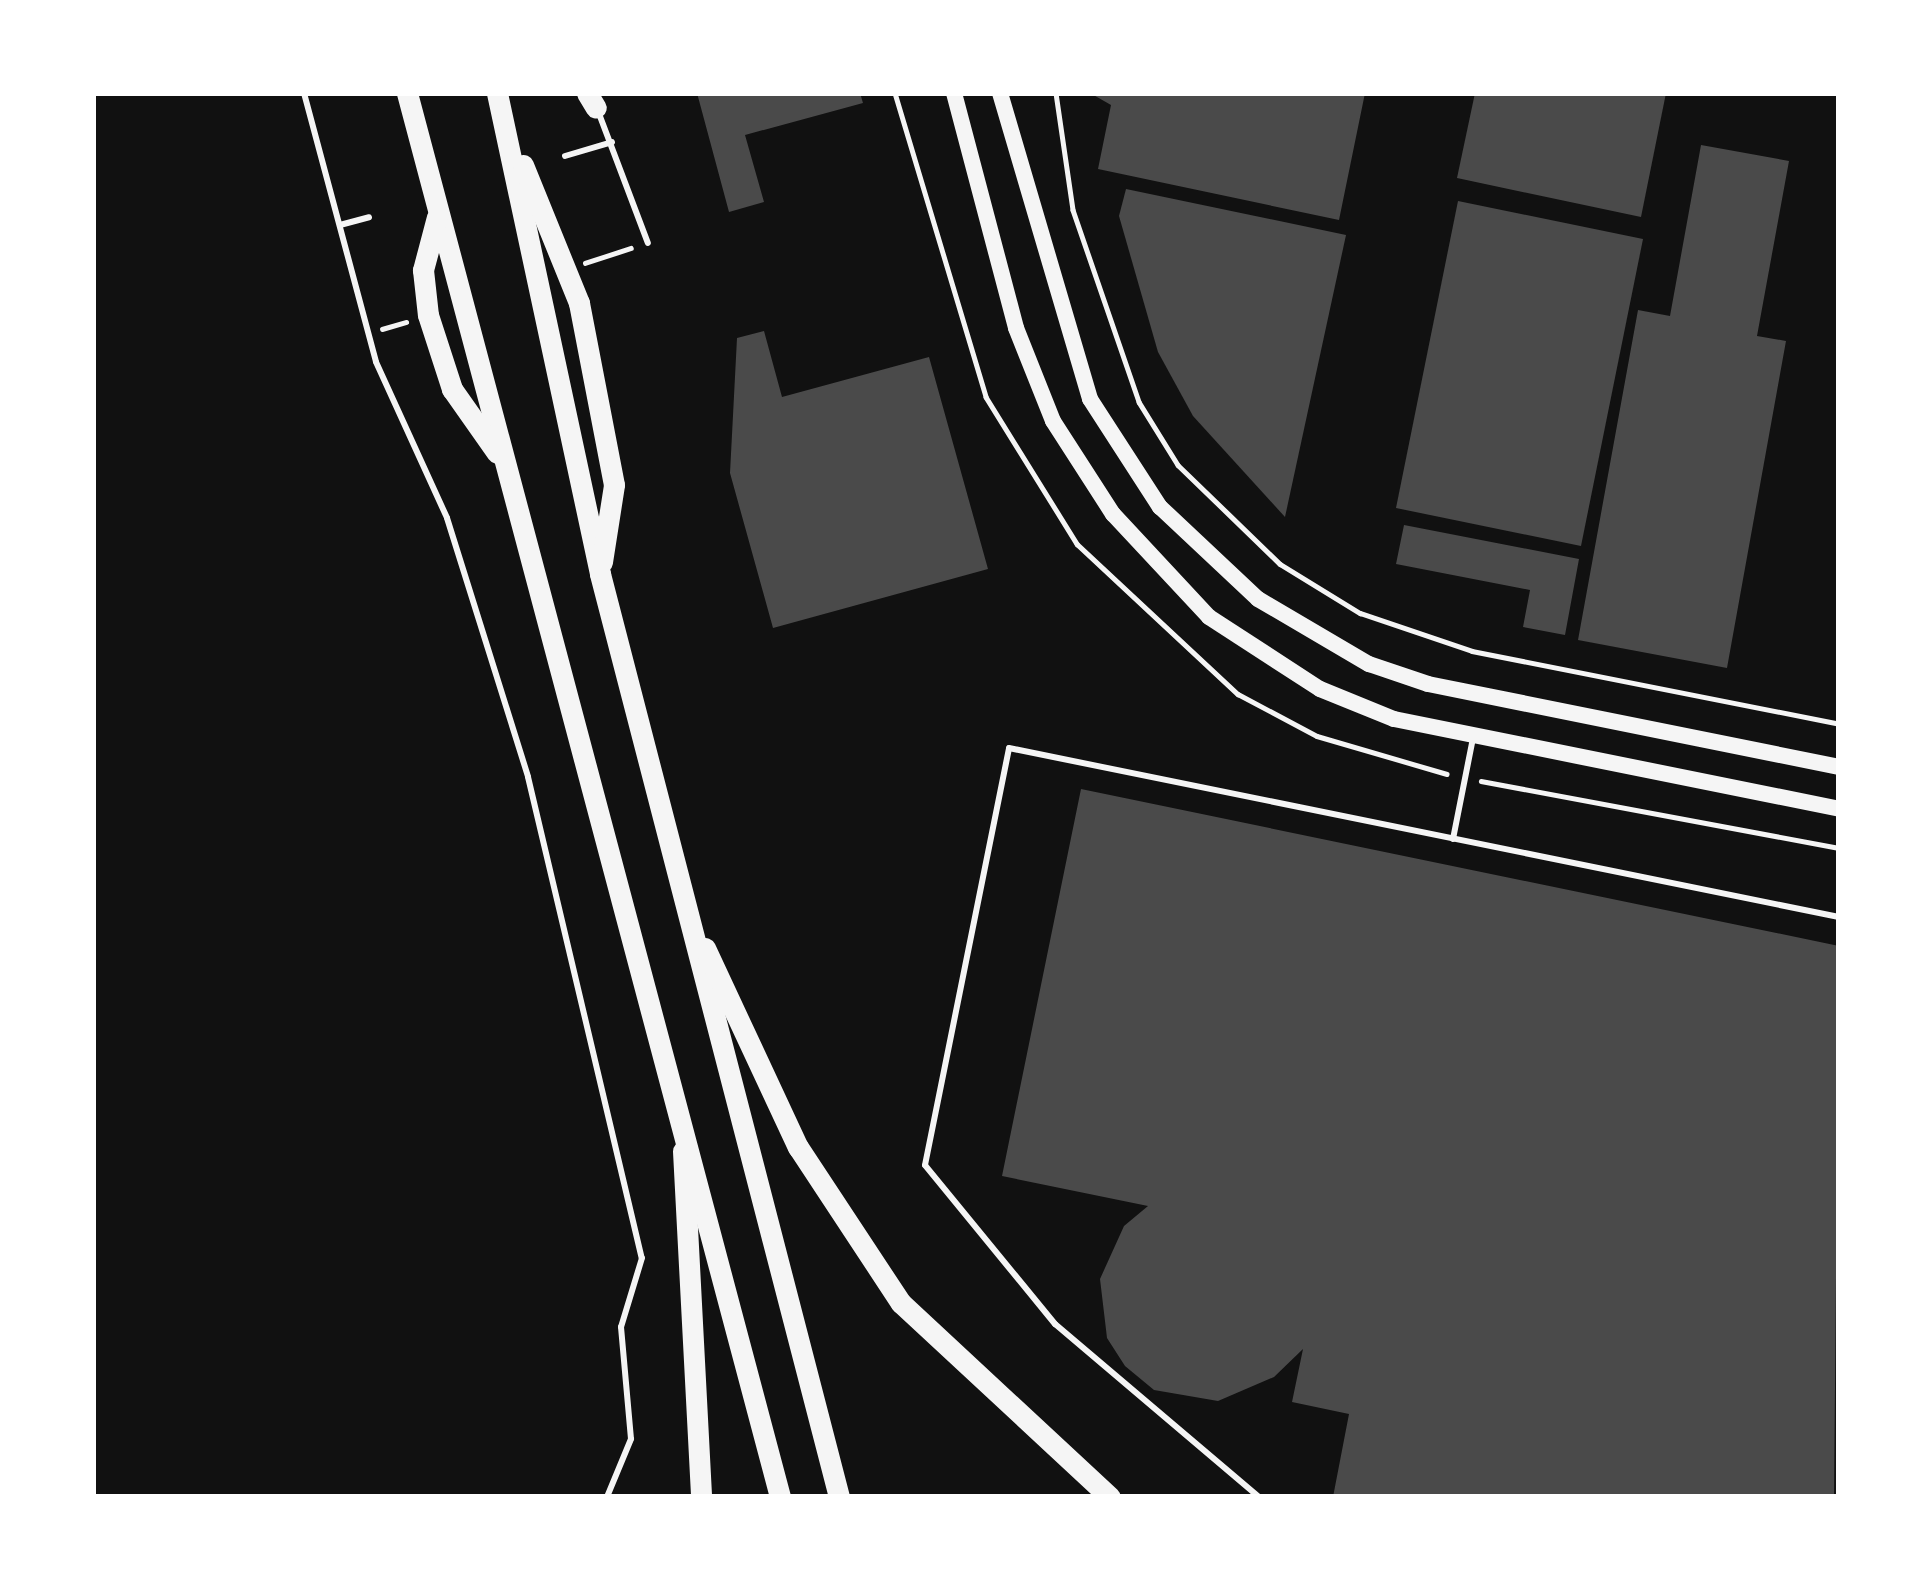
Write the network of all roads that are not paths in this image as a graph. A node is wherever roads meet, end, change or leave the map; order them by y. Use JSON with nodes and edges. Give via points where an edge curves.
{"nodes":[{"id":1,"x":304,"y":93,"type":"edge"},
{"id":2,"x":407,"y":93,"type":"edge"},
{"id":3,"x":496,"y":93,"type":"edge"},
{"id":4,"x":950,"y":93,"type":"edge"},
{"id":5,"x":1003,"y":93,"type":"edge"},
{"id":6,"x":592,"y":100,"type":"edge"},
{"id":7,"x":508,"y":133,"type":"junction"},
{"id":8,"x":612,"y":142,"type":"junction"},
{"id":9,"x":565,"y":156,"type":"dead end"},
{"id":10,"x":370,"y":217,"type":"dead end"},
{"id":11,"x":437,"y":217,"type":"junction"},
{"id":12,"x":340,"y":225,"type":"junction"},
{"id":13,"x":648,"y":243,"type":"road end"},
{"id":14,"x":504,"y":461,"type":"junction"},
{"id":15,"x":600,"y":574,"type":"junction"},
{"id":16,"x":1474,"y":738,"type":"junction"},
{"id":17,"x":1839,"y":767,"type":"edge"},
{"id":18,"x":1839,"y":809,"type":"edge"},
{"id":19,"x":1453,"y":839,"type":"junction"},
{"id":20,"x":1839,"y":917,"type":"edge"},
{"id":21,"x":705,"y":947,"type":"junction"},
{"id":22,"x":683,"y":1151,"type":"junction"},
{"id":23,"x":608,"y":1497,"type":"edge"},
{"id":24,"x":701,"y":1497,"type":"edge"},
{"id":25,"x":780,"y":1497,"type":"edge"},
{"id":26,"x":839,"y":1497,"type":"edge"},
{"id":27,"x":1110,"y":1497,"type":"edge"},
{"id":28,"x":1259,"y":1497,"type":"edge"}],
"edges":[{"from":1,"to":12,"type":"lane"},
{"from":2,"to":11,"type":"main road"},
{"from":3,"to":7,"type":"main road"},
{"from":4,"to":16,"type":"street","via":[[1042,396],[1136,541],[1209,616],[1282,667],[1376,712]]},
{"from":5,"to":17,"type":"street","via":[[1090,399],[1160,507],[1258,599],[1369,664],[1428,684]]},
{"from":6,"to":8,"type":"lane"},
{"from":7,"to":15,"type":"main road"},
{"from":7,"to":15,"type":"main road","via":[[571,267],[614,485]]},
{"from":8,"to":9,"type":"lane"},
{"from":8,"to":13,"type":"lane"},
{"from":10,"to":12,"type":"lane"},
{"from":11,"to":14,"type":"main road"},
{"from":11,"to":14,"type":"main road","via":[[423,270],[428,315],[452,388]]},
{"from":12,"to":23,"type":"lane","via":[[368,333],[447,518],[528,777],[642,1258],[621,1327],[631,1438]]},
{"from":14,"to":22,"type":"main road"},
{"from":15,"to":21,"type":"main road"},
{"from":16,"to":18,"type":"street"},
{"from":16,"to":19,"type":"lane"},
{"from":19,"to":20,"type":"lane"},
{"from":19,"to":28,"type":"lane","via":[[1009,748],[925,1165],[1039,1307]]},
{"from":21,"to":26,"type":"main road"},
{"from":21,"to":27,"type":"main road","via":[[798,1147],[901,1303]]},
{"from":22,"to":24,"type":"main road"},
{"from":22,"to":25,"type":"main road"}]}
